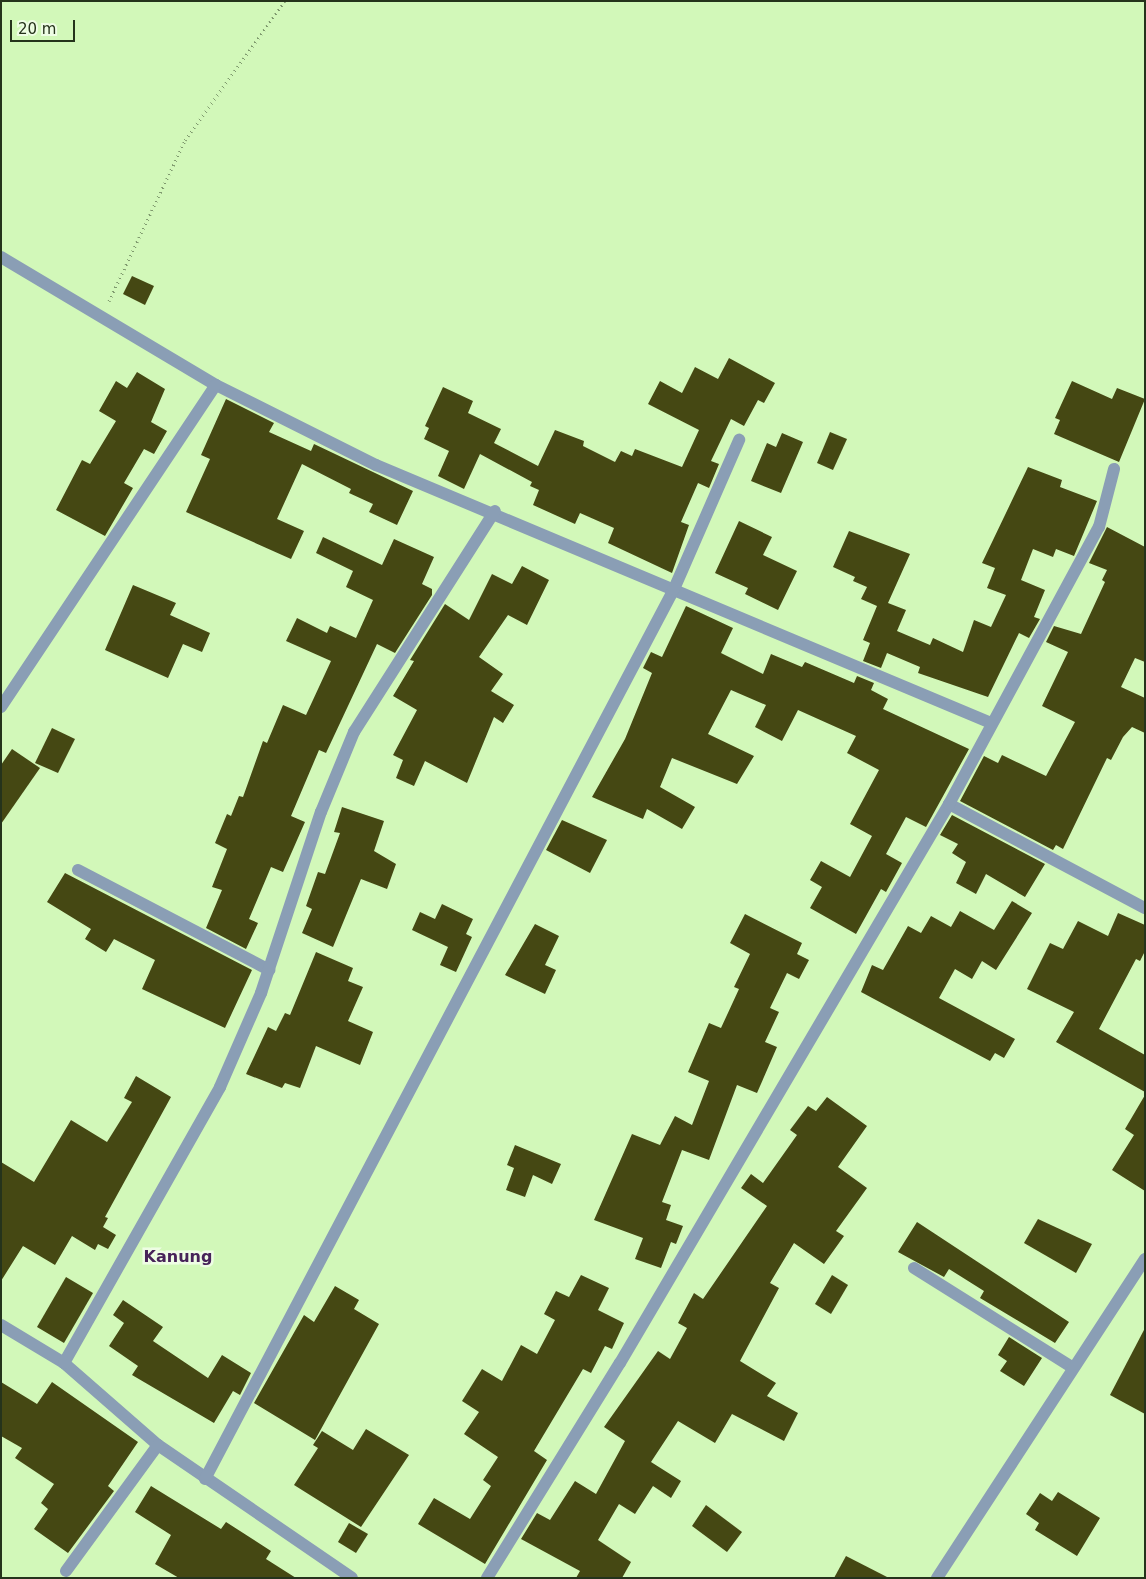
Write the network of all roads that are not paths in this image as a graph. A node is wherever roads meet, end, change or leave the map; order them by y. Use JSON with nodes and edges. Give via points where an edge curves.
{"nodes":[{"id":1,"x":1,"y":257,"type":"edge"},
{"id":2,"x":216,"y":385,"type":"junction"},
{"id":3,"x":740,"y":440,"type":"dead end"},
{"id":4,"x":1114,"y":469,"type":"dead end"},
{"id":5,"x":495,"y":511,"type":"junction"},
{"id":6,"x":674,"y":589,"type":"junction"},
{"id":7,"x":1,"y":707,"type":"edge"},
{"id":8,"x":991,"y":723,"type":"junction"},
{"id":9,"x":949,"y":804,"type":"junction"},
{"id":10,"x":78,"y":870,"type":"dead end"},
{"id":11,"x":1145,"y":908,"type":"edge"},
{"id":12,"x":269,"y":970,"type":"junction"},
{"id":13,"x":1143,"y":1266,"type":"edge"},
{"id":14,"x":914,"y":1268,"type":"dead end"},
{"id":15,"x":1,"y":1325,"type":"edge"},
{"id":16,"x":64,"y":1363,"type":"junction"},
{"id":17,"x":1072,"y":1367,"type":"junction"},
{"id":18,"x":158,"y":1445,"type":"junction"},
{"id":19,"x":205,"y":1479,"type":"junction"},
{"id":20,"x":66,"y":1572,"type":"dead end"},
{"id":21,"x":352,"y":1578,"type":"edge"},
{"id":22,"x":487,"y":1578,"type":"edge"},
{"id":23,"x":937,"y":1578,"type":"edge"}],
"edges":[{"from":1,"to":2,"type":"street"},
{"from":2,"to":5,"type":"street","via":[[376,465]]},
{"from":2,"to":7,"type":"street"},
{"from":3,"to":6,"type":"street"},
{"from":4,"to":8,"type":"street","via":[[1099,527]]},
{"from":5,"to":6,"type":"street"},
{"from":5,"to":12,"type":"street","via":[[354,732],[321,812]]},
{"from":6,"to":8,"type":"street"},
{"from":6,"to":19,"type":"street"},
{"from":8,"to":9,"type":"street"},
{"from":9,"to":11,"type":"street"},
{"from":9,"to":22,"type":"street","via":[[620,1363]]},
{"from":10,"to":12,"type":"street"},
{"from":12,"to":16,"type":"street","via":[[220,1087]]},
{"from":13,"to":17,"type":"street"},
{"from":14,"to":17,"type":"street"},
{"from":15,"to":16,"type":"street"},
{"from":16,"to":18,"type":"street"},
{"from":17,"to":23,"type":"street"},
{"from":18,"to":19,"type":"street"},
{"from":18,"to":20,"type":"street"},
{"from":19,"to":21,"type":"street"}]}
